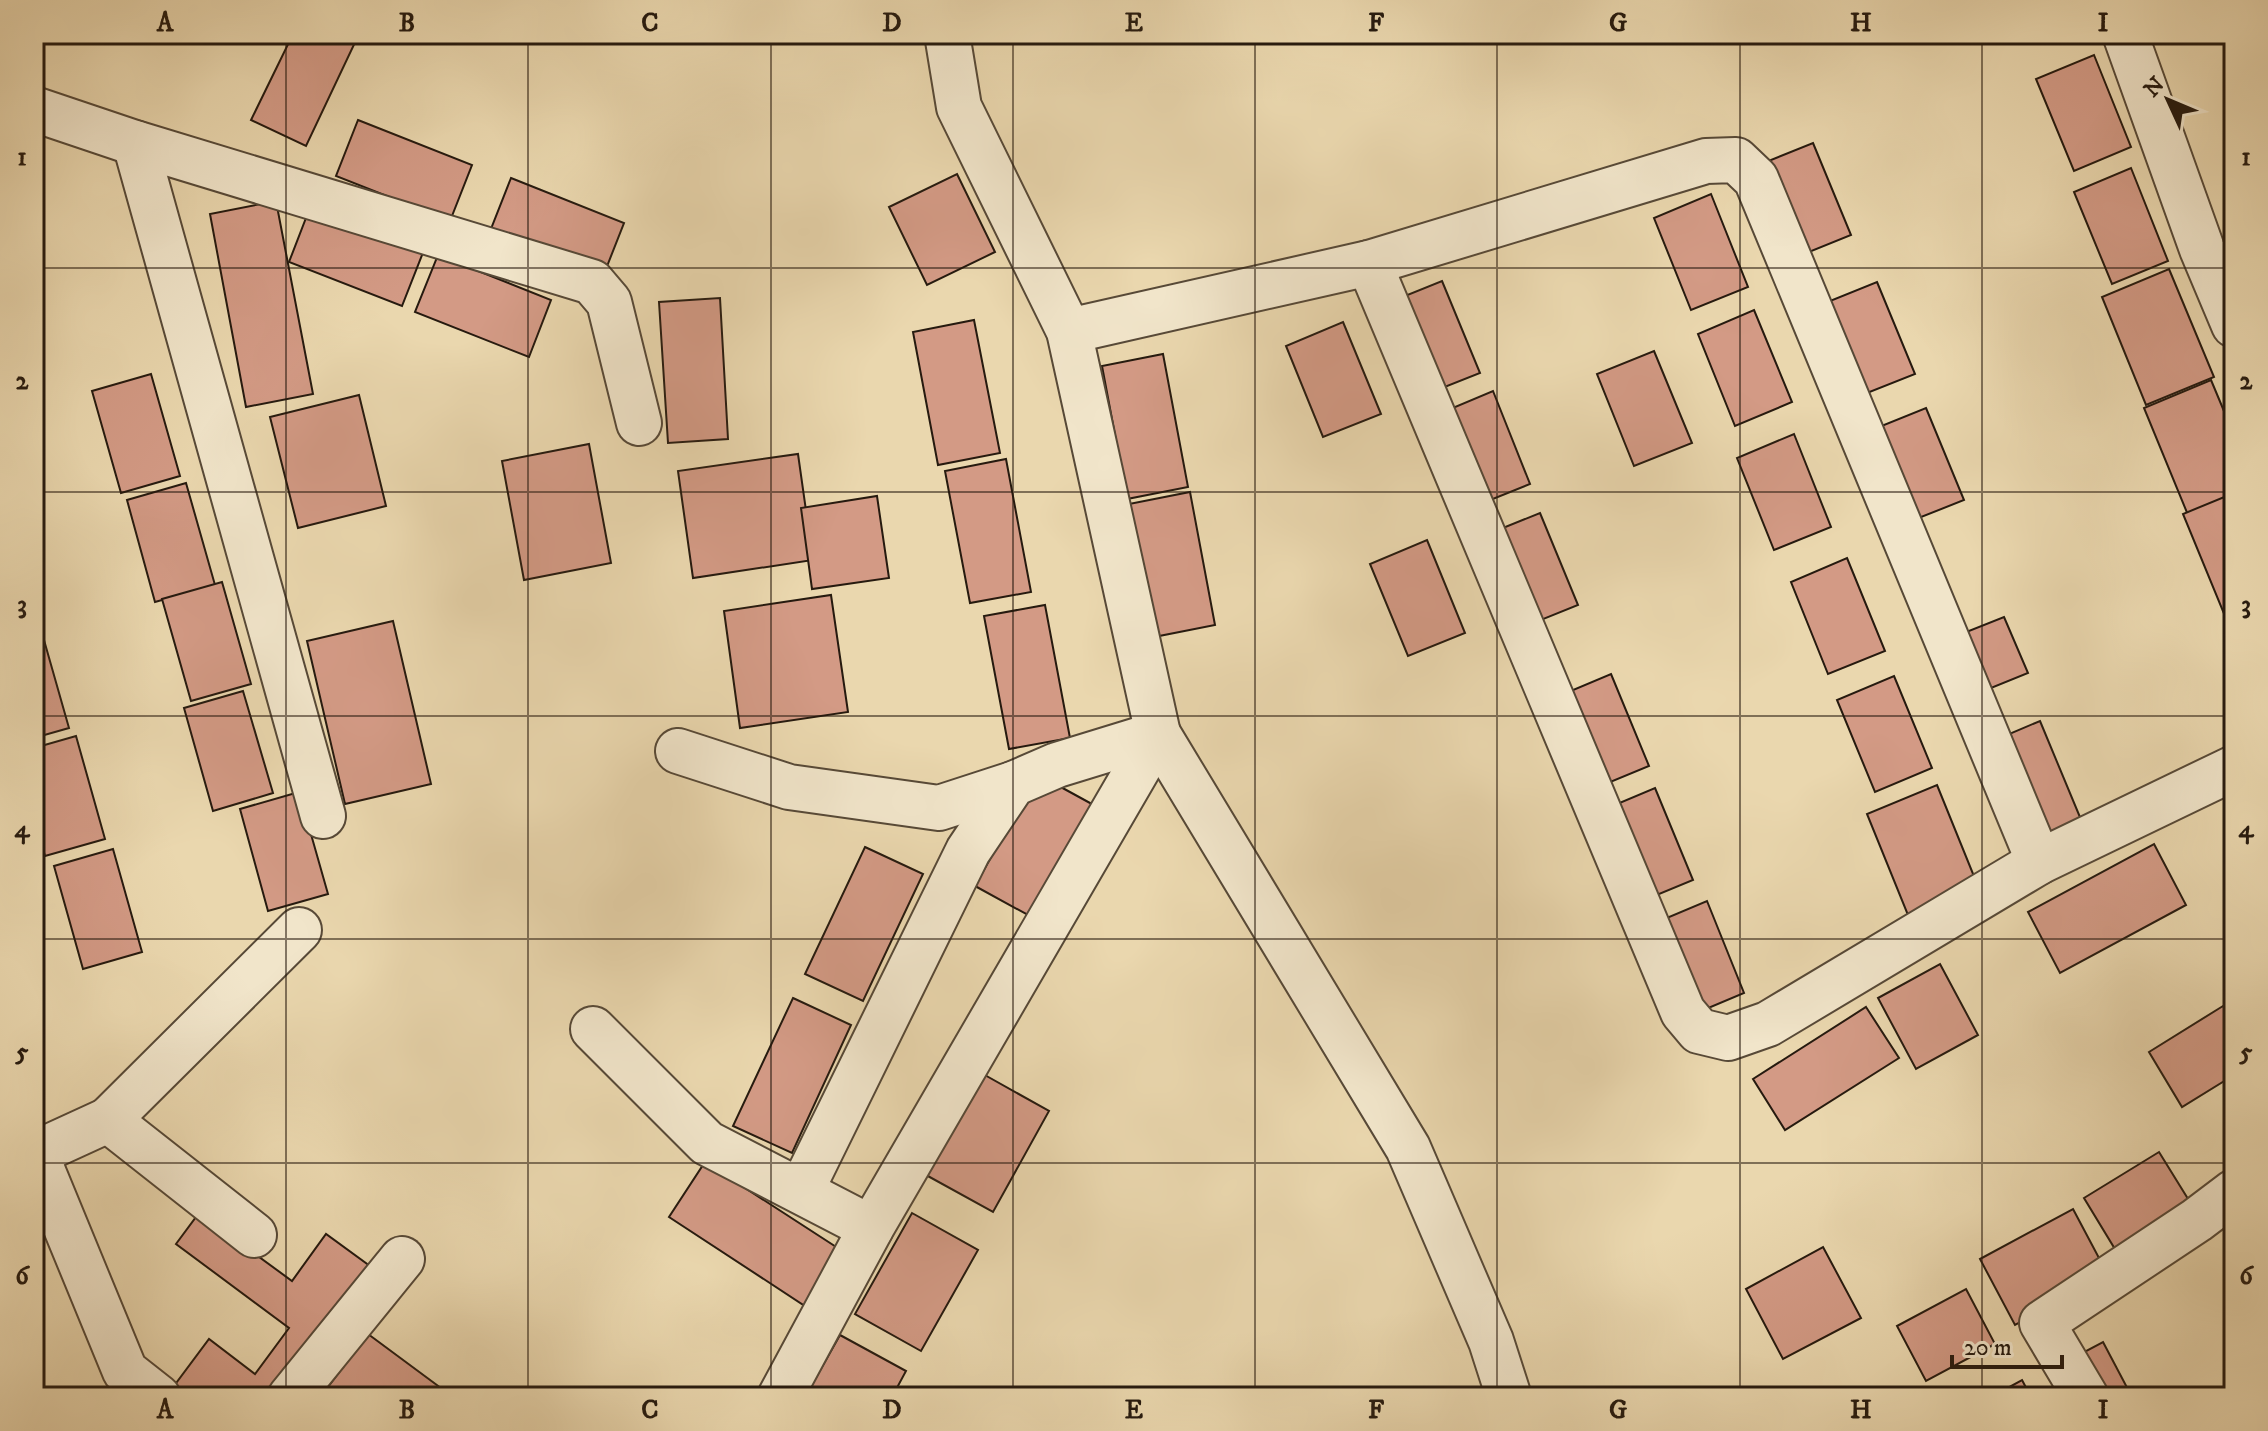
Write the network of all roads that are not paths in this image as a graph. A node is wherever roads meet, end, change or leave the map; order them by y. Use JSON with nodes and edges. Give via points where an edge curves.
{"nodes":[{"id":1,"x":947,"y":34,"type":"edge"},
{"id":2,"x":2125,"y":34,"type":"edge"},
{"id":3,"x":34,"y":109,"type":"edge"},
{"id":4,"x":135,"y":143,"type":"junction"},
{"id":5,"x":2218,"y":244,"type":"edge"},
{"id":6,"x":1369,"y":263,"type":"junction"},
{"id":7,"x":2234,"y":325,"type":"edge"},
{"id":8,"x":1069,"y":331,"type":"junction"},
{"id":9,"x":639,"y":423,"type":"dead end"},
{"id":10,"x":1158,"y":734,"type":"junction"},
{"id":11,"x":678,"y":751,"type":"dead end"},
{"id":12,"x":2234,"y":768,"type":"edge"},
{"id":13,"x":1013,"y":784,"type":"junction"},
{"id":14,"x":323,"y":816,"type":"dead end"},
{"id":15,"x":2039,"y":862,"type":"junction"},
{"id":16,"x":299,"y":930,"type":"dead end"},
{"id":17,"x":593,"y":1029,"type":"dead end"},
{"id":18,"x":108,"y":1120,"type":"junction"},
{"id":19,"x":35,"y":1151,"type":"edge"},
{"id":20,"x":801,"y":1191,"type":"junction"},
{"id":21,"x":2234,"y":1192,"type":"edge"},
{"id":22,"x":871,"y":1228,"type":"junction"},
{"id":23,"x":254,"y":1235,"type":"dead end"},
{"id":24,"x":402,"y":1259,"type":"dead end"},
{"id":25,"x":158,"y":1397,"type":"edge"},
{"id":26,"x":290,"y":1397,"type":"edge"},
{"id":27,"x":780,"y":1397,"type":"edge"},
{"id":28,"x":1509,"y":1397,"type":"edge"},
{"id":29,"x":2086,"y":1397,"type":"edge"}],
"edges":[{"from":1,"to":8,"type":"street","via":[[959,107]]},
{"from":2,"to":5,"type":"street"},
{"from":3,"to":4,"type":"street"},
{"from":4,"to":9,"type":"street","via":[[592,282],[609,302]]},
{"from":4,"to":14,"type":"street"},
{"from":5,"to":7,"type":"street"},
{"from":6,"to":8,"type":"street"},
{"from":6,"to":15,"type":"street","via":[[1706,161],[1736,160],[1756,179]]},
{"from":6,"to":15,"type":"street","via":[[1683,1012],[1699,1031],[1728,1038],[1768,1024]]},
{"from":8,"to":10,"type":"street"},
{"from":10,"to":13,"type":"street"},
{"from":10,"to":22,"type":"street"},
{"from":10,"to":28,"type":"street","via":[[1408,1148],[1491,1341]]},
{"from":11,"to":13,"type":"street","via":[[789,787],[939,808]]},
{"from":12,"to":15,"type":"street"},
{"from":13,"to":20,"type":"street","via":[[968,851]]},
{"from":16,"to":18,"type":"street"},
{"from":17,"to":20,"type":"street","via":[[707,1143]]},
{"from":18,"to":19,"type":"street"},
{"from":18,"to":23,"type":"street"},
{"from":19,"to":25,"type":"street","via":[[125,1371]]},
{"from":20,"to":22,"type":"street"},
{"from":21,"to":29,"type":"street","via":[[2042,1323]]},
{"from":22,"to":27,"type":"street"},
{"from":24,"to":26,"type":"street"}]}
